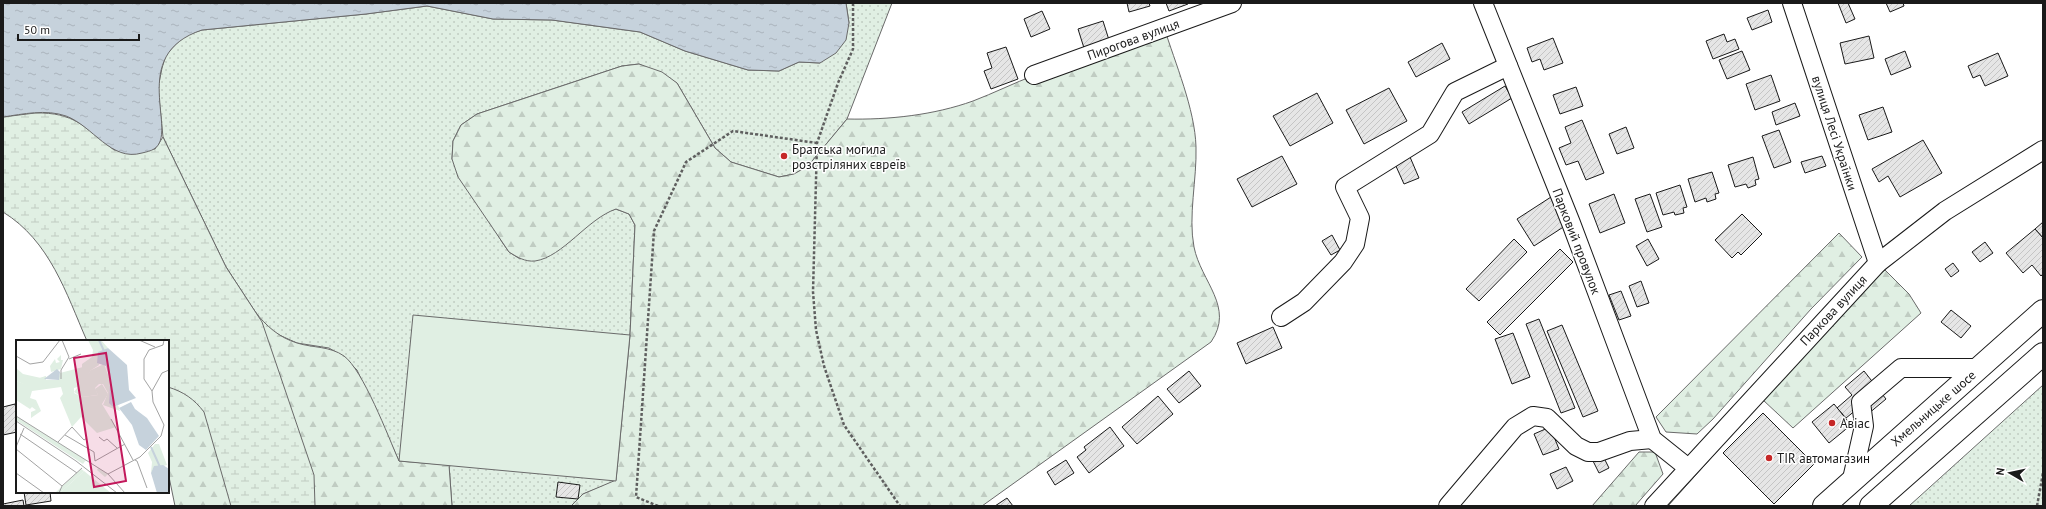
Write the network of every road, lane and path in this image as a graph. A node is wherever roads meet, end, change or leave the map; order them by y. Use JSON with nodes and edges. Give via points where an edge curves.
{"nodes":[{"id":1,"x":853,"y":3,"type":"edge"},
{"id":2,"x":1232,"y":3,"type":"edge"},
{"id":3,"x":1483,"y":3,"type":"edge"},
{"id":4,"x":1792,"y":3,"type":"edge"},
{"id":5,"x":1508,"y":66,"type":"junction"},
{"id":6,"x":1034,"y":75,"type":"dead end"},
{"id":7,"x":817,"y":143,"type":"junction"},
{"id":8,"x":2043,"y":150,"type":"edge"},
{"id":9,"x":1878,"y":263,"type":"junction"},
{"id":10,"x":2043,"y":311,"type":"edge"},
{"id":11,"x":1281,"y":317,"type":"dead end"},
{"id":12,"x":2043,"y":354,"type":"edge"},
{"id":13,"x":1978,"y":368,"type":"junction"},
{"id":14,"x":1652,"y":439,"type":"junction"},
{"id":15,"x":1687,"y":467,"type":"junction"},
{"id":16,"x":2043,"y":473,"type":"edge"},
{"id":17,"x":1852,"y":479,"type":"junction"},
{"id":18,"x":658,"y":506,"type":"edge"},
{"id":19,"x":900,"y":506,"type":"edge"},
{"id":20,"x":1448,"y":506,"type":"edge"},
{"id":21,"x":1654,"y":506,"type":"edge"},
{"id":22,"x":1824,"y":506,"type":"edge"},
{"id":23,"x":1871,"y":506,"type":"edge"},
{"id":24,"x":2037,"y":506,"type":"edge"}],
"edges":[{"from":1,"to":7,"type":"path","via":[[853,49]]},
{"from":2,"to":6,"type":"street","name":"Пирогова вулиця"},
{"from":3,"to":5,"type":"street","name":"Парковий провулок"},
{"from":4,"to":9,"type":"street","name":"вулиця Лесі Українки"},
{"from":5,"to":11,"type":"street","via":[[1455,92],[1430,134],[1345,187],[1360,218],[1356,244],[1343,262],[1304,302]]},
{"from":5,"to":14,"type":"street","name":"Парковий провулок","via":[[1571,223]]},
{"from":7,"to":18,"type":"path","via":[[733,131],[686,162],[654,231],[636,497]]},
{"from":7,"to":19,"type":"path","via":[[813,292],[816,330],[824,366],[844,425]]},
{"from":8,"to":9,"type":"street","name":"Паркова вулиця","via":[[1945,211]]},
{"from":9,"to":15,"type":"street","name":"Паркова вулиця"},
{"from":10,"to":13,"type":"highway","name":"Хмельницьке шосе"},
{"from":12,"to":23,"type":"highway"},
{"from":13,"to":17,"type":"highway","name":"Хмельницьке шосе"},
{"from":13,"to":17,"type":"street","via":[[1900,368],[1861,402],[1864,426]]},
{"from":14,"to":15,"type":"street"},
{"from":14,"to":20,"type":"street","via":[[1630,441],[1599,452],[1588,452],[1576,446],[1547,418],[1533,416],[1515,427]]},
{"from":15,"to":21,"type":"street","name":"Паркова вулиця"},
{"from":16,"to":24,"type":"path"},
{"from":17,"to":22,"type":"highway","name":"Хмельницьке шосе"}]}
